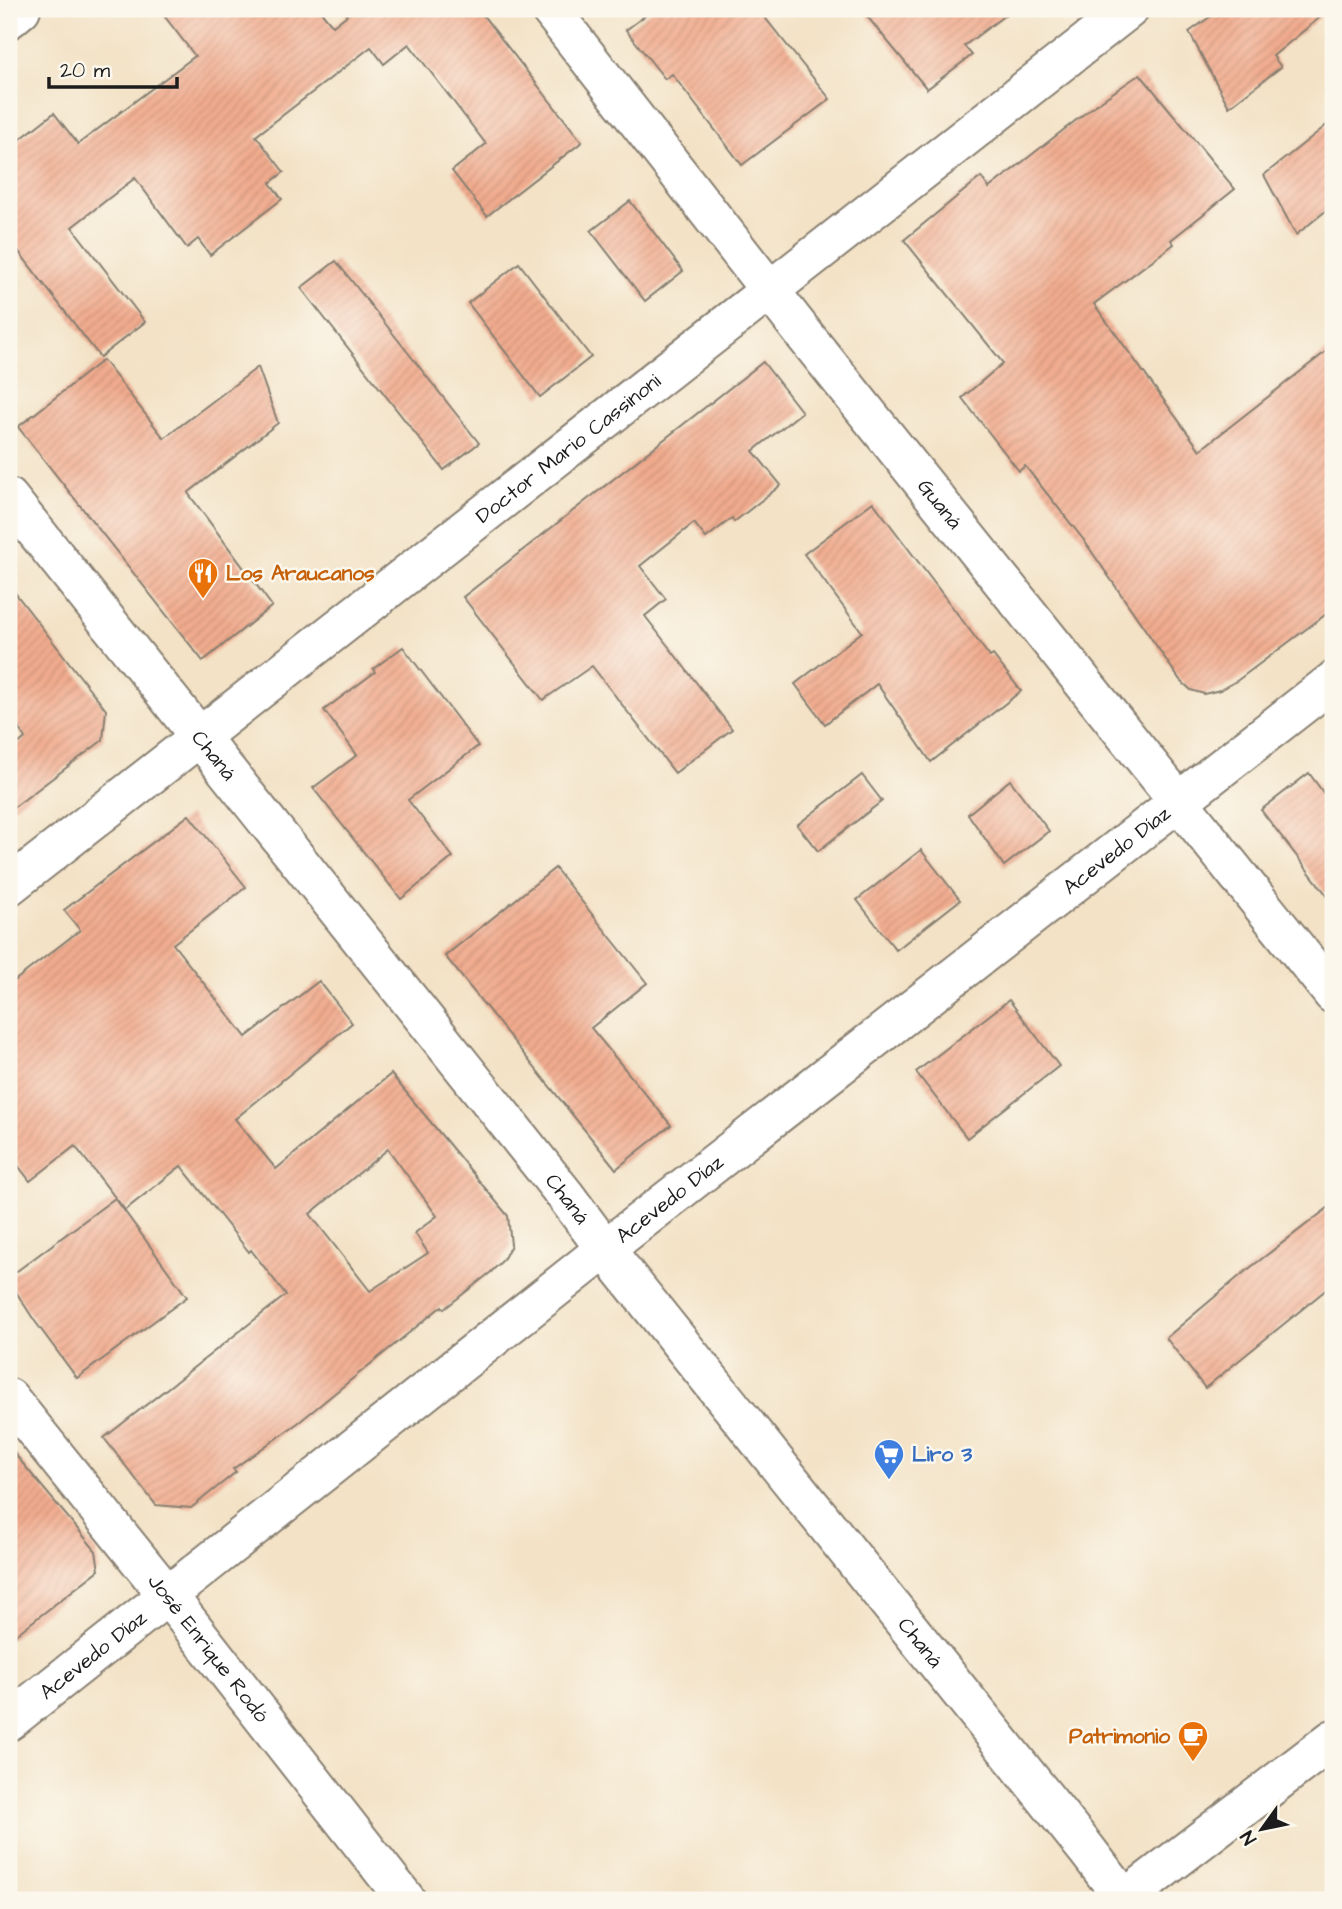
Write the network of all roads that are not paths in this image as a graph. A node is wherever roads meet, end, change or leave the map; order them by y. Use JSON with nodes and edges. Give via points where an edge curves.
{"nodes":[{"id":1,"x":22,"y":9,"type":"edge"},
{"id":2,"x":550,"y":9,"type":"edge"},
{"id":3,"x":1129,"y":9,"type":"edge"},
{"id":4,"x":9,"y":19,"type":"edge"},
{"id":5,"x":769,"y":290,"type":"junction"},
{"id":6,"x":9,"y":498,"type":"edge"},
{"id":7,"x":1333,"y":681,"type":"edge"},
{"id":8,"x":198,"y":738,"type":"junction"},
{"id":9,"x":1179,"y":801,"type":"junction"},
{"id":10,"x":9,"y":886,"type":"edge"},
{"id":11,"x":1333,"y":994,"type":"edge"},
{"id":12,"x":605,"y":1249,"type":"junction"},
{"id":13,"x":9,"y":1398,"type":"edge"},
{"id":14,"x":168,"y":1596,"type":"junction"},
{"id":15,"x":9,"y":1721,"type":"edge"},
{"id":16,"x":1333,"y":1739,"type":"edge"},
{"id":17,"x":406,"y":1900,"type":"edge"},
{"id":18,"x":1124,"y":1900,"type":"edge"}],
"edges":[{"from":1,"to":4,"type":"street"},
{"from":2,"to":5,"type":"street","name":"Guaná"},
{"from":3,"to":5,"type":"street","name":"Doctor Mario Cassinoni"},
{"from":5,"to":8,"type":"street","name":"Doctor Mario Cassinoni"},
{"from":5,"to":9,"type":"street","name":"Guaná"},
{"from":6,"to":8,"type":"street","name":"Chaná"},
{"from":7,"to":9,"type":"street","name":"Acevedo Díaz"},
{"from":8,"to":10,"type":"street","name":"Doctor Mario Cassinoni"},
{"from":8,"to":12,"type":"street","name":"Chaná"},
{"from":9,"to":11,"type":"street","name":"Guaná"},
{"from":9,"to":12,"type":"street","name":"Acevedo Díaz"},
{"from":12,"to":14,"type":"street","name":"Acevedo Díaz"},
{"from":12,"to":18,"type":"street","name":"Chaná"},
{"from":13,"to":14,"type":"street","name":"José Enrique Rodó"},
{"from":14,"to":15,"type":"street","name":"Acevedo Díaz"},
{"from":14,"to":17,"type":"street","name":"José Enrique Rodó"},
{"from":16,"to":18,"type":"street"}]}
